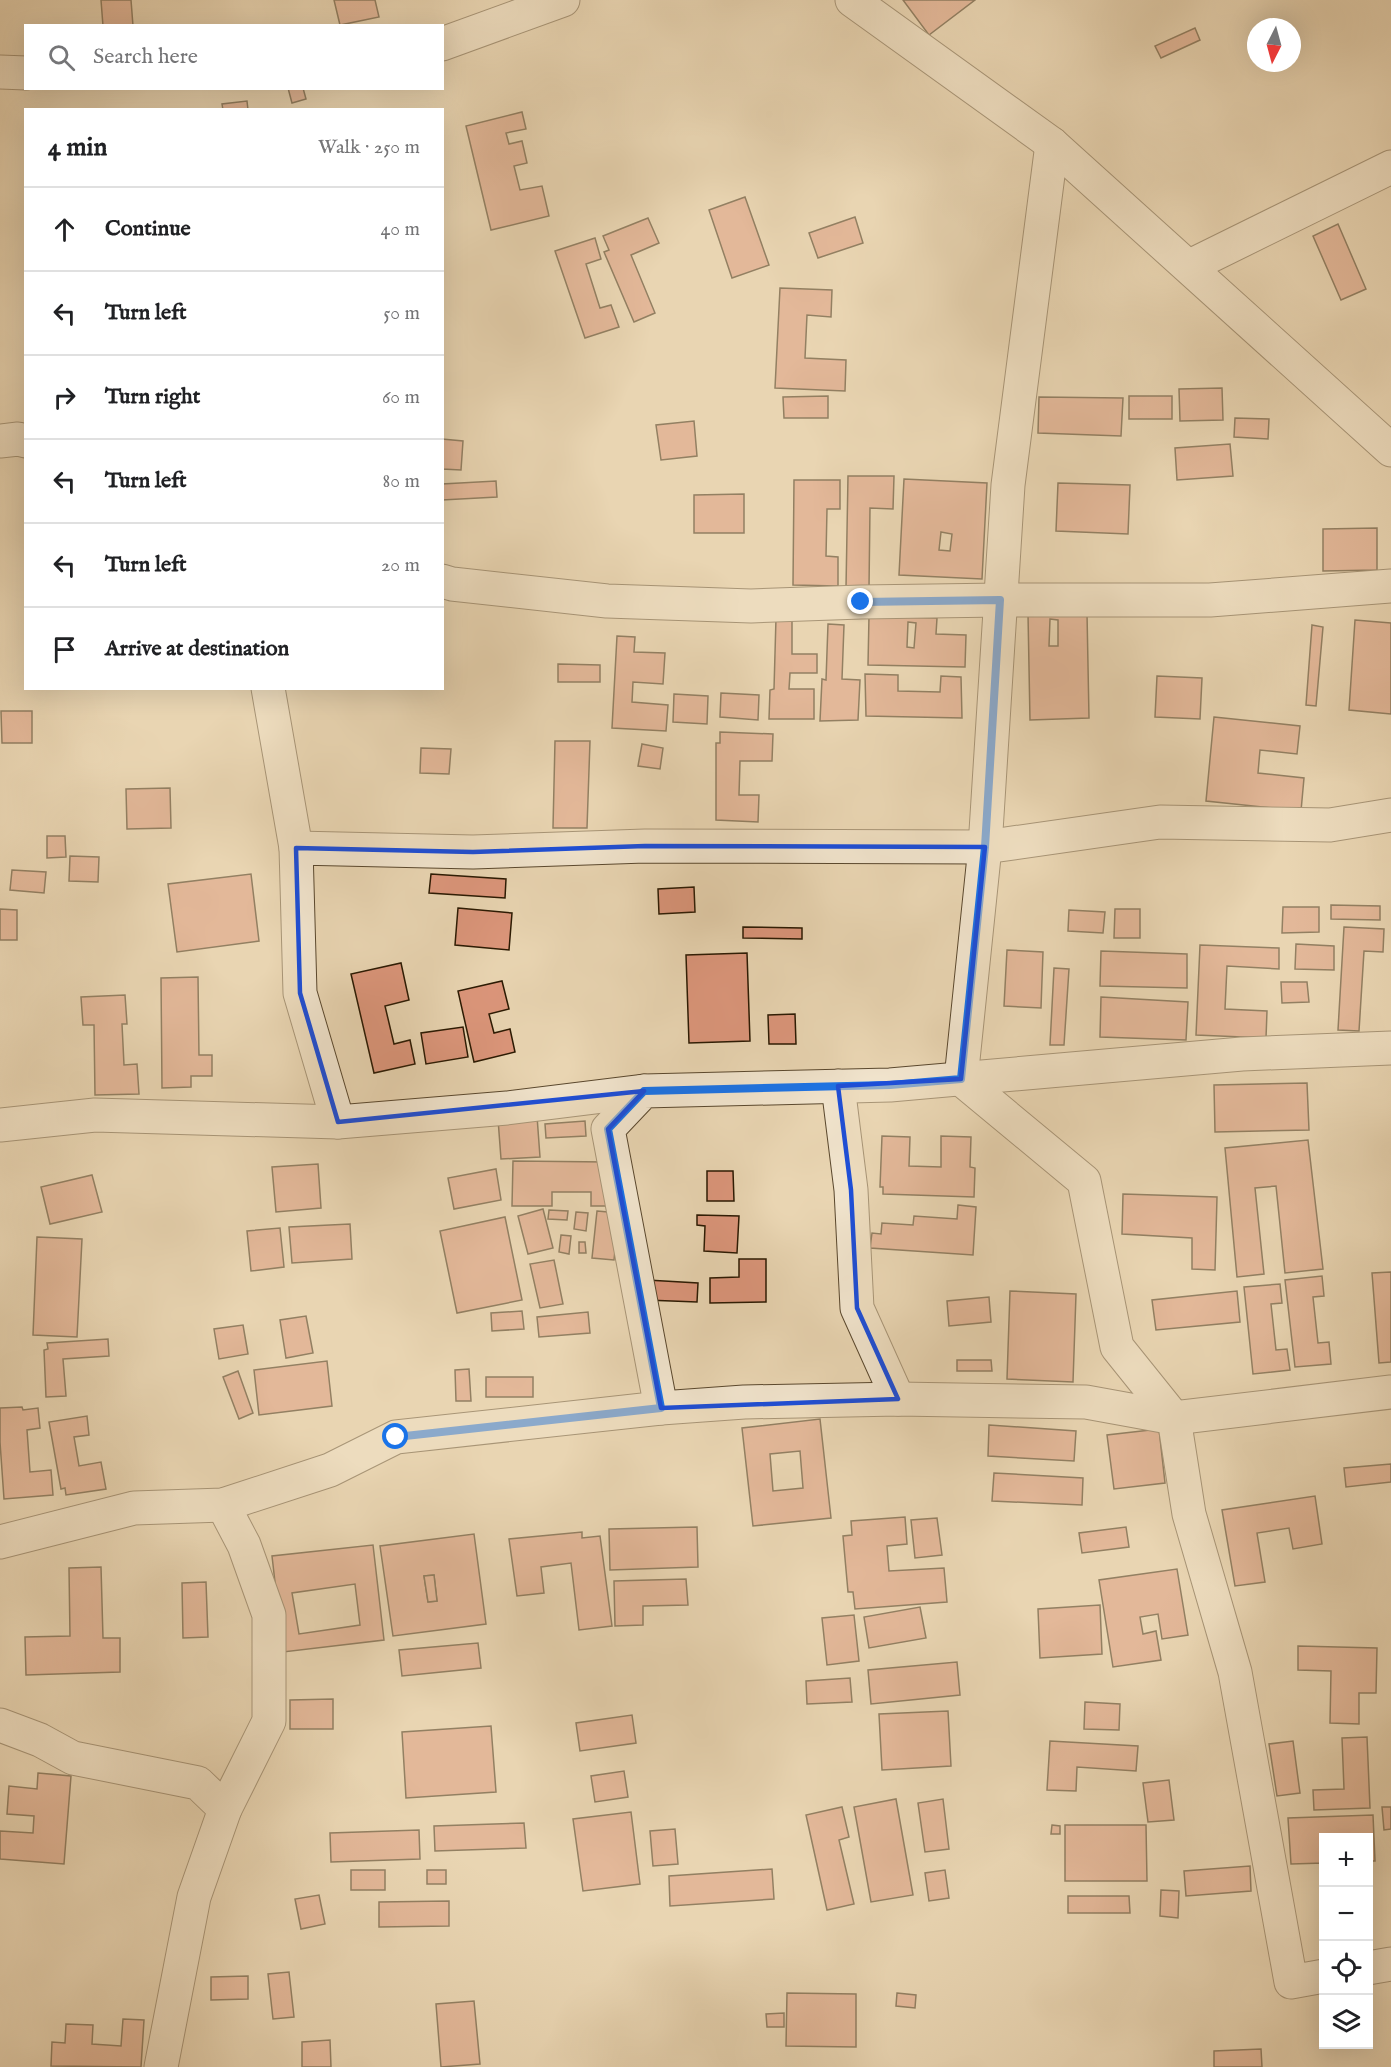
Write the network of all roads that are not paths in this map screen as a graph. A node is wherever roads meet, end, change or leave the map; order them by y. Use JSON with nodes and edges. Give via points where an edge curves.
{"nodes":[{"id":1,"x":563,"y":0,"type":"edge"},
{"id":2,"x":852,"y":0,"type":"edge"},
{"id":3,"x":444,"y":43,"type":"edge"},
{"id":4,"x":0,"y":72,"type":"edge"},
{"id":5,"x":24,"y":73,"type":"edge"},
{"id":6,"x":1052,"y":144,"type":"junction"},
{"id":7,"x":1391,"y":167,"type":"edge"},
{"id":8,"x":1190,"y":266,"type":"junction"},
{"id":9,"x":24,"y":440,"type":"edge"},
{"id":10,"x":0,"y":441,"type":"edge"},
{"id":11,"x":1391,"y":450,"type":"edge"},
{"id":12,"x":444,"y":582,"type":"edge"},
{"id":13,"x":1391,"y":586,"type":"edge"},
{"id":14,"x":1000,"y":600,"type":"junction"},
{"id":15,"x":268,"y":690,"type":"edge"},
{"id":16,"x":1391,"y":815,"type":"edge"},
{"id":17,"x":985,"y":847,"type":"junction"},
{"id":18,"x":296,"y":848,"type":"junction"},
{"id":19,"x":1391,"y":1048,"type":"edge"},
{"id":20,"x":961,"y":1079,"type":"junction"},
{"id":21,"x":838,"y":1086,"type":"junction"},
{"id":22,"x":644,"y":1091,"type":"junction"},
{"id":23,"x":338,"y":1122,"type":"junction"},
{"id":24,"x":0,"y":1125,"type":"edge"},
{"id":25,"x":1391,"y":1392,"type":"edge"},
{"id":26,"x":898,"y":1399,"type":"junction"},
{"id":27,"x":661,"y":1408,"type":"junction"},
{"id":28,"x":1174,"y":1418,"type":"junction"},
{"id":29,"x":222,"y":1505,"type":"junction"},
{"id":30,"x":0,"y":1542,"type":"edge"},
{"id":31,"x":0,"y":1725,"type":"edge"},
{"id":32,"x":225,"y":1809,"type":"junction"},
{"id":33,"x":1391,"y":1964,"type":"edge"},
{"id":34,"x":1373,"y":1967,"type":"edge"},
{"id":35,"x":1319,"y":1977,"type":"edge"},
{"id":36,"x":161,"y":2067,"type":"edge"}],
"edges":[{"from":1,"to":3,"type":"street"},
{"from":2,"to":6,"type":"street"},
{"from":4,"to":5,"type":"street"},
{"from":6,"to":8,"type":"street"},
{"from":6,"to":14,"type":"street","via":[[1008,485]]},
{"from":7,"to":8,"type":"street"},
{"from":8,"to":11,"type":"street"},
{"from":9,"to":10,"type":"street"},
{"from":12,"to":14,"type":"street","via":[[607,601],[751,606]]},
{"from":13,"to":14,"type":"street","via":[[1210,600]]},
{"from":14,"to":17,"type":"street"},
{"from":15,"to":18,"type":"street"},
{"from":16,"to":17,"type":"street","via":[[1330,825],[1160,822]]},
{"from":17,"to":18,"type":"street","via":[[645,846],[473,852]]},
{"from":17,"to":20,"type":"street"},
{"from":18,"to":23,"type":"street","via":[[300,993]]},
{"from":19,"to":20,"type":"street","via":[[1242,1054]]},
{"from":20,"to":21,"type":"street"},
{"from":20,"to":28,"type":"street","via":[[1084,1181],[1118,1347]]},
{"from":21,"to":22,"type":"street"},
{"from":21,"to":26,"type":"street","via":[[851,1190],[857,1308]]},
{"from":22,"to":23,"type":"street","via":[[507,1108]]},
{"from":22,"to":27,"type":"street","via":[[608,1129]]},
{"from":23,"to":24,"type":"street","via":[[95,1115]]},
{"from":25,"to":28,"type":"street"},
{"from":26,"to":27,"type":"street"},
{"from":26,"to":28,"type":"street","via":[[1086,1402]]},
{"from":27,"to":29,"type":"street","via":[[396,1437],[330,1470]]},
{"from":28,"to":35,"type":"street","via":[[1189,1514],[1235,1672],[1291,1982]]},
{"from":29,"to":30,"type":"street","via":[[134,1508]]},
{"from":29,"to":32,"type":"street","via":[[244,1545],[269,1615],[269,1721]]},
{"from":31,"to":32,"type":"street","via":[[73,1758],[198,1783]]},
{"from":32,"to":36,"type":"street","via":[[194,1897]]},
{"from":33,"to":34,"type":"street"}]}
